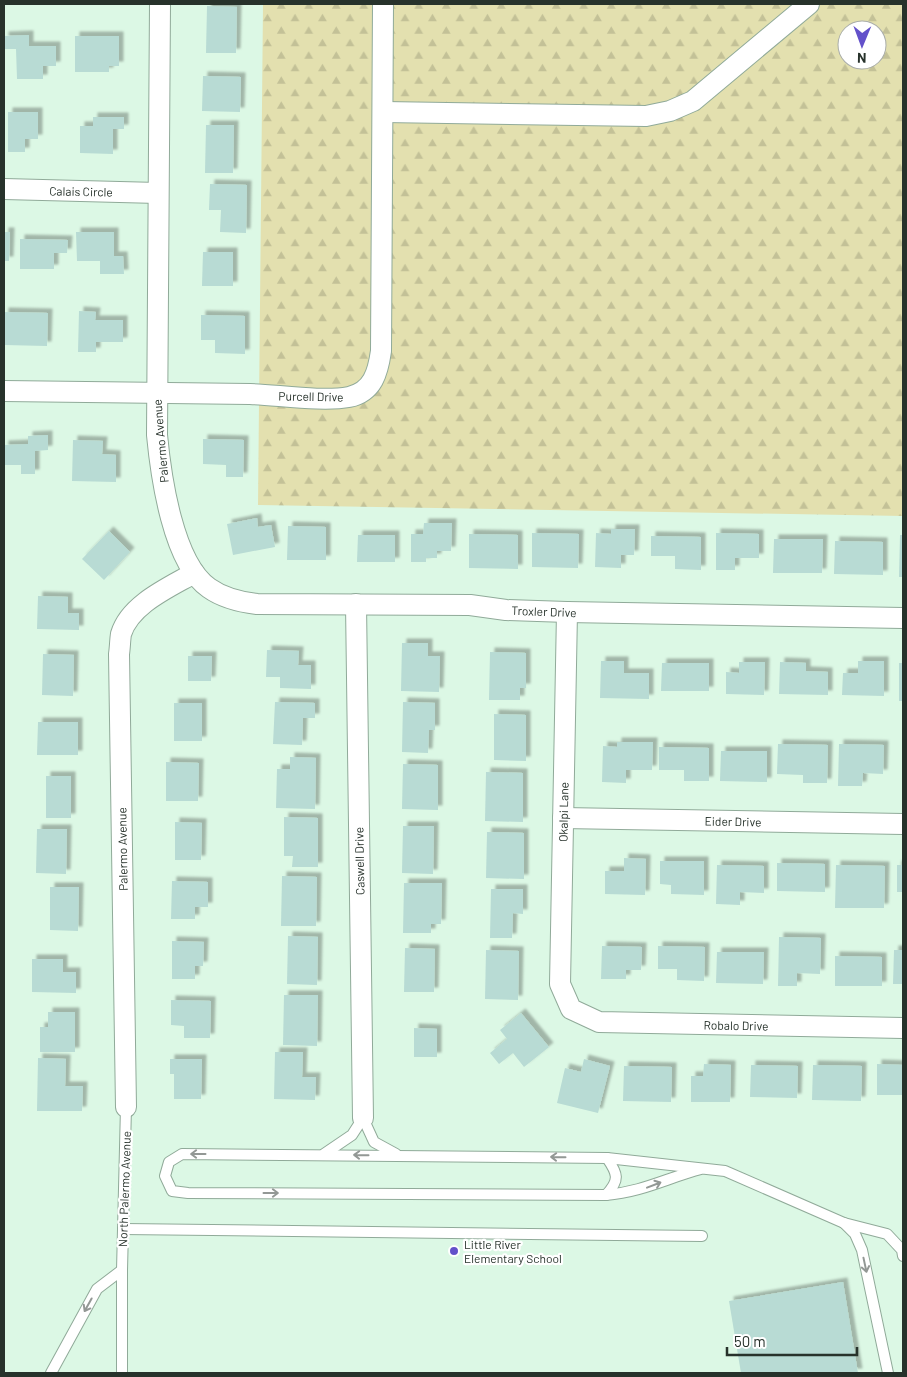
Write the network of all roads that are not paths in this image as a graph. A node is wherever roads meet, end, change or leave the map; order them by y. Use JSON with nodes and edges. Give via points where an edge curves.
{"nodes":[{"id":1,"x":160,"y":4,"type":"edge"},
{"id":2,"x":383,"y":4,"type":"edge"},
{"id":3,"x":809,"y":4,"type":"edge"},
{"id":4,"x":384,"y":112,"type":"junction"},
{"id":5,"x":4,"y":189,"type":"edge"},
{"id":6,"x":158,"y":193,"type":"junction"},
{"id":7,"x":4,"y":391,"type":"edge"},
{"id":8,"x":155,"y":393,"type":"junction"},
{"id":9,"x":194,"y":573,"type":"junction"},
{"id":10,"x":356,"y":604,"type":"junction"},
{"id":11,"x":566,"y":612,"type":"junction"},
{"id":12,"x":903,"y":618,"type":"edge"},
{"id":13,"x":563,"y":818,"type":"junction"},
{"id":14,"x":903,"y":824,"type":"edge"},
{"id":15,"x":571,"y":1009,"type":"joint"},
{"id":16,"x":903,"y":1028,"type":"edge"},
{"id":17,"x":126,"y":1107,"type":"joint"},
{"id":18,"x":363,"y":1118,"type":"junction"},
{"id":19,"x":322,"y":1155,"type":"junction"},
{"id":20,"x":398,"y":1156,"type":"junction"},
{"id":21,"x":607,"y":1158,"type":"junction"},
{"id":22,"x":701,"y":1169,"type":"junction"},
{"id":23,"x":606,"y":1195,"type":"junction"},
{"id":24,"x":844,"y":1223,"type":"junction"},
{"id":25,"x":123,"y":1229,"type":"junction"},
{"id":26,"x":702,"y":1236,"type":"dead end"},
{"id":27,"x":903,"y":1256,"type":"edge"},
{"id":28,"x":122,"y":1270,"type":"junction"},
{"id":29,"x":51,"y":1373,"type":"edge"},
{"id":30,"x":122,"y":1373,"type":"edge"},
{"id":31,"x":888,"y":1373,"type":"edge"}],
"edges":[{"from":1,"to":6,"type":"street","name":"Palermo Avenue"},
{"from":2,"to":4,"type":"street","name":"Purcell Drive"},
{"from":3,"to":4,"type":"street","via":[[693,101],[670,110],[646,116]]},
{"from":4,"to":8,"type":"street","name":"Purcell Drive","via":[[381,351],[377,374],[368,387],[349,397]]},
{"from":5,"to":6,"type":"street","name":"Calais Circle"},
{"from":6,"to":8,"type":"street","name":"Palermo Avenue"},
{"from":7,"to":8,"type":"street","name":"Purcell Drive"},
{"from":8,"to":9,"type":"street","name":"Palermo Avenue","via":[[161,476],[172,522]]},
{"from":9,"to":10,"type":"street","name":"Troxler Drive","via":[[209,588],[240,602]]},
{"from":9,"to":17,"type":"street","name":"Palermo Avenue","via":[[155,596],[132,616],[122,633],[119,654]]},
{"from":10,"to":11,"type":"street","name":"Troxler Drive","via":[[470,605]]},
{"from":10,"to":18,"type":"street","name":"Caswell Drive"},
{"from":11,"to":12,"type":"street","name":"Troxler Drive"},
{"from":11,"to":13,"type":"street","name":"Okalpi Lane"},
{"from":13,"to":14,"type":"street","name":"Eider Drive"},
{"from":13,"to":15,"type":"street","name":"Okalpi Lane","via":[[560,984]]},
{"from":15,"to":16,"type":"street","name":"Robalo Drive","via":[[598,1022]]},
{"from":17,"to":25,"type":"lane","name":"North Palermo Avenue"},
{"from":18,"to":19,"type":"lane","via":[[352,1135]]},
{"from":18,"to":20,"type":"lane","via":[[374,1142]]},
{"from":20,"to":19,"type":"lane","one_way":true},
{"from":19,"to":23,"type":"lane","one_way":true,"via":[[182,1154],[169,1162],[164,1176],[172,1190],[188,1193]]},
{"from":21,"to":20,"type":"lane","one_way":true},
{"from":21,"to":22,"type":"lane"},
{"from":21,"to":23,"type":"lane","via":[[616,1171],[615,1185]]},
{"from":23,"to":22,"type":"lane","one_way":true,"via":[[630,1193]]},
{"from":22,"to":24,"type":"lane","via":[[725,1171]]},
{"from":24,"to":27,"type":"lane","via":[[887,1234],[902,1250]]},
{"from":24,"to":31,"type":"lane","one_way":true,"via":[[855,1234],[862,1250]]},
{"from":25,"to":26,"type":"lane"},
{"from":25,"to":28,"type":"lane","name":"North Palermo Avenue"},
{"from":28,"to":29,"type":"lane","one_way":true,"via":[[97,1289]]},
{"from":28,"to":30,"type":"lane","name":"North Palermo Avenue"}]}
